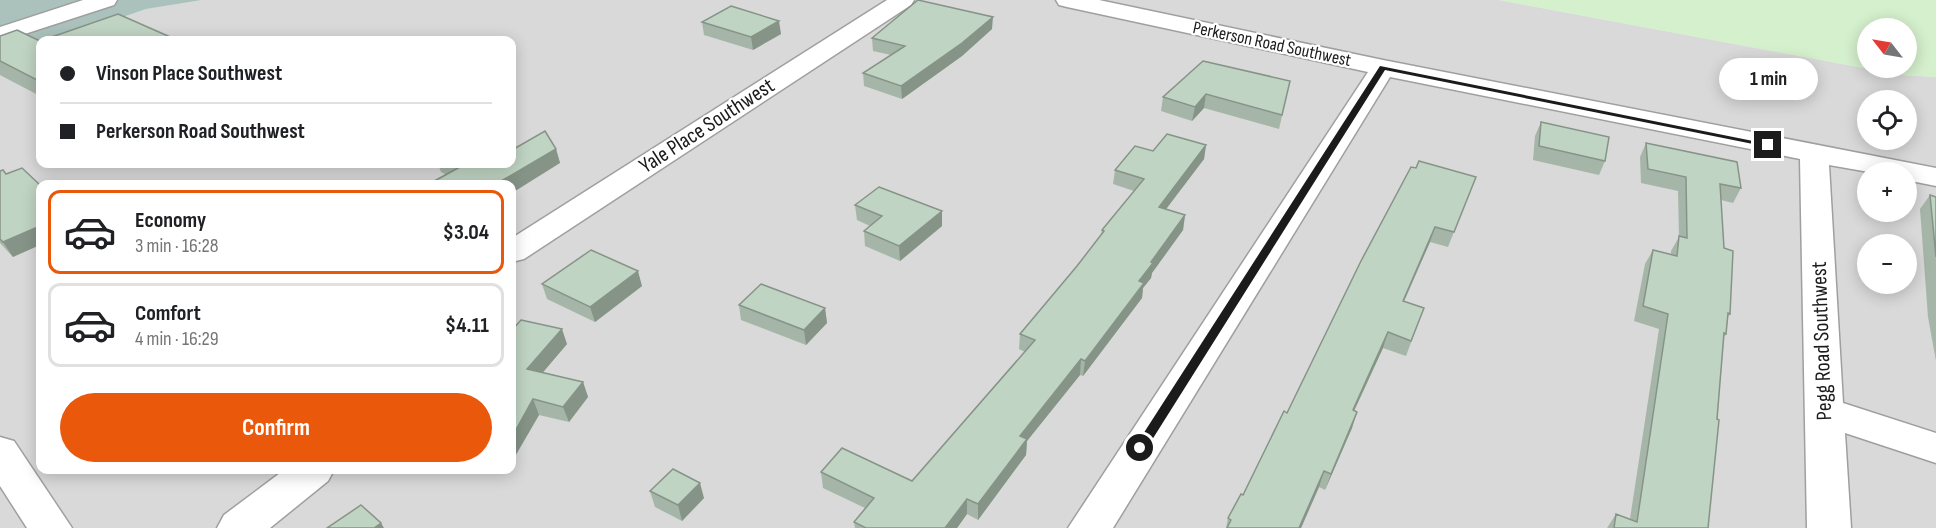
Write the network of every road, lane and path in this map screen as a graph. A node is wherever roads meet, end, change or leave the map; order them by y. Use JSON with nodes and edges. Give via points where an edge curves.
{"nodes":[{"id":1,"x":903,"y":0,"type":"edge"},
{"id":2,"x":1067,"y":0,"type":"edge"},
{"id":3,"x":100,"y":2,"type":"edge"},
{"id":4,"x":0,"y":35,"type":"edge"},
{"id":5,"x":1383,"y":68,"type":"junction"},
{"id":6,"x":1814,"y":154,"type":"junction"},
{"id":7,"x":1936,"y":177,"type":"edge"},
{"id":8,"x":516,"y":249,"type":"edge"},
{"id":9,"x":1825,"y":412,"type":"junction"},
{"id":10,"x":1936,"y":448,"type":"edge"},
{"id":11,"x":0,"y":452,"type":"edge"},
{"id":12,"x":308,"y":474,"type":"edge"},
{"id":13,"x":50,"y":528,"type":"edge"},
{"id":14,"x":239,"y":528,"type":"edge"},
{"id":15,"x":1089,"y":528,"type":"edge"},
{"id":16,"x":1828,"y":528,"type":"edge"}],
"edges":[{"from":1,"to":8,"type":"street","name":"Yale Place Southwest"},
{"from":2,"to":5,"type":"street","name":"Perkerson Road Southwest"},
{"from":3,"to":4,"type":"street"},
{"from":5,"to":6,"type":"street","name":"Perkerson Road Southwest"},
{"from":5,"to":15,"type":"street"},
{"from":6,"to":7,"type":"street","name":"Perkerson Road Southwest"},
{"from":6,"to":9,"type":"street","name":"Pegg Road Southwest"},
{"from":9,"to":10,"type":"street"},
{"from":9,"to":16,"type":"street","name":"Pegg Road Southwest"},
{"from":11,"to":13,"type":"street"},
{"from":12,"to":14,"type":"street"}]}
